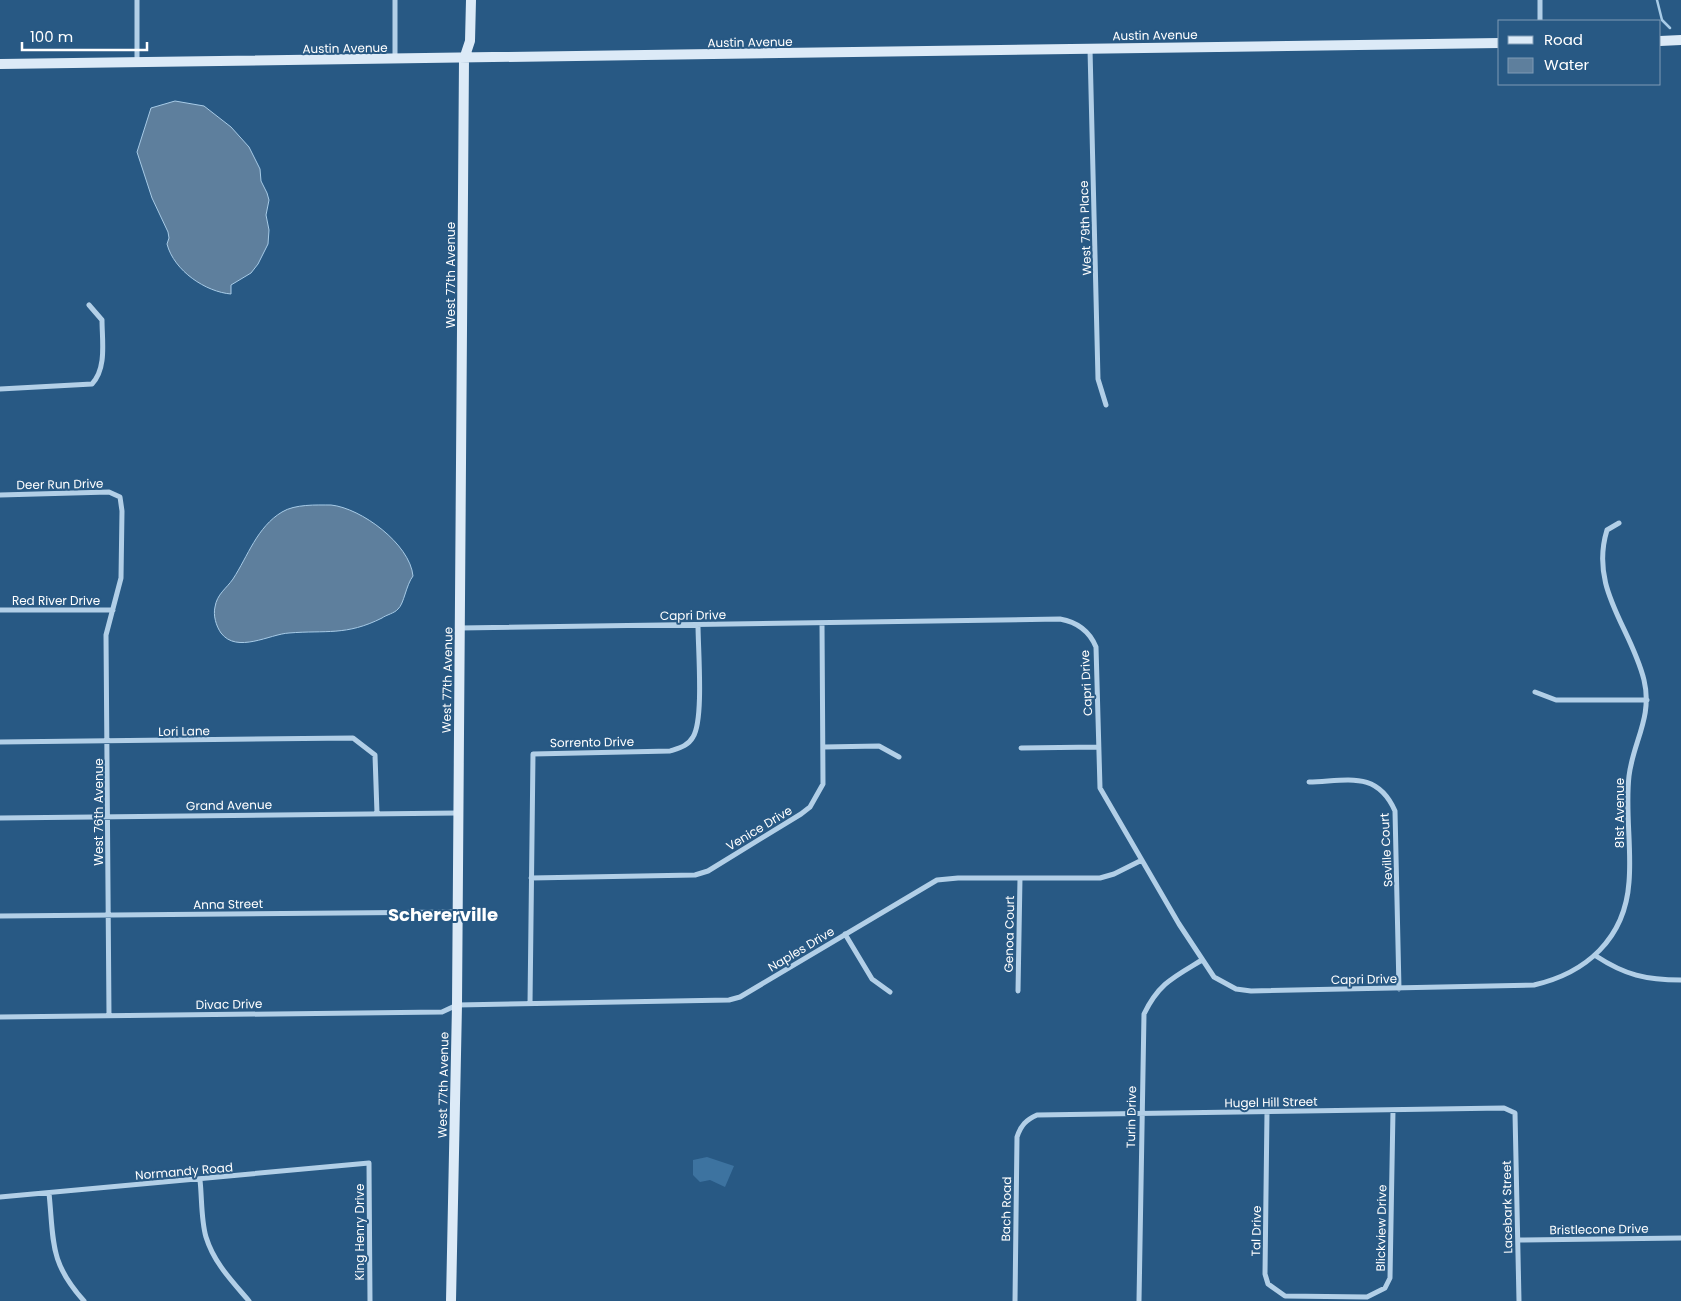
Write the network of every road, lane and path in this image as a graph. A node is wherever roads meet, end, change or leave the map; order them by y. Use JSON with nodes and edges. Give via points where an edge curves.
{"nodes":[{"id":1,"x":137,"y":0,"type":"edge"},
{"id":2,"x":395,"y":0,"type":"edge"},
{"id":3,"x":471,"y":0,"type":"edge"},
{"id":4,"x":1540,"y":0,"type":"edge"},
{"id":5,"x":1540,"y":20,"type":"edge"},
{"id":6,"x":1681,"y":40,"type":"edge"},
{"id":7,"x":1661,"y":41,"type":"edge"},
{"id":8,"x":1498,"y":43,"type":"edge"},
{"id":9,"x":1090,"y":49,"type":"junction"},
{"id":10,"x":464,"y":59,"type":"junction"},
{"id":11,"x":396,"y":60,"type":"junction"},
{"id":12,"x":137,"y":62,"type":"junction"},
{"id":13,"x":0,"y":64,"type":"edge"},
{"id":14,"x":89,"y":305,"type":"dead end"},
{"id":15,"x":0,"y":389,"type":"edge"},
{"id":16,"x":1106,"y":405,"type":"dead end"},
{"id":17,"x":0,"y":495,"type":"edge"},
{"id":18,"x":120,"y":497,"type":"joint"},
{"id":19,"x":1619,"y":523,"type":"dead end"},
{"id":20,"x":0,"y":610,"type":"edge"},
{"id":21,"x":113,"y":610,"type":"junction"},
{"id":22,"x":822,"y":623,"type":"junction"},
{"id":23,"x":698,"y":625,"type":"junction"},
{"id":24,"x":460,"y":628,"type":"junction"},
{"id":25,"x":1535,"y":692,"type":"dead end"},
{"id":26,"x":1647,"y":700,"type":"junction"},
{"id":27,"x":0,"y":742,"type":"edge"},
{"id":28,"x":108,"y":742,"type":"junction"},
{"id":29,"x":824,"y":747,"type":"junction"},
{"id":30,"x":1098,"y":747,"type":"junction"},
{"id":31,"x":1021,"y":748,"type":"dead end"},
{"id":32,"x":899,"y":757,"type":"dead end"},
{"id":33,"x":1309,"y":782,"type":"dead end"},
{"id":34,"x":458,"y":812,"type":"junction"},
{"id":35,"x":377,"y":814,"type":"junction"},
{"id":36,"x":107,"y":816,"type":"junction"},
{"id":37,"x":0,"y":818,"type":"edge"},
{"id":38,"x":1142,"y":860,"type":"junction"},
{"id":39,"x":531,"y":878,"type":"junction"},
{"id":40,"x":1020,"y":878,"type":"junction"},
{"id":41,"x":457,"y":912,"type":"junction"},
{"id":42,"x":109,"y":915,"type":"junction"},
{"id":43,"x":0,"y":916,"type":"edge"},
{"id":44,"x":846,"y":934,"type":"junction"},
{"id":45,"x":1596,"y":956,"type":"junction"},
{"id":46,"x":1202,"y":960,"type":"junction"},
{"id":47,"x":1565,"y":975,"type":"joint"},
{"id":48,"x":1681,"y":980,"type":"edge"},
{"id":49,"x":1399,"y":989,"type":"junction"},
{"id":50,"x":1018,"y":991,"type":"dead end"},
{"id":51,"x":890,"y":992,"type":"dead end"},
{"id":52,"x":530,"y":1004,"type":"junction"},
{"id":53,"x":457,"y":1005,"type":"junction"},
{"id":54,"x":109,"y":1015,"type":"junction"},
{"id":55,"x":0,"y":1017,"type":"edge"},
{"id":56,"x":1393,"y":1110,"type":"junction"},
{"id":57,"x":1267,"y":1112,"type":"junction"},
{"id":58,"x":1142,"y":1113,"type":"junction"},
{"id":59,"x":1515,"y":1113,"type":"joint"},
{"id":60,"x":1027,"y":1120,"type":"joint"},
{"id":61,"x":369,"y":1163,"type":"joint"},
{"id":62,"x":200,"y":1180,"type":"junction"},
{"id":63,"x":49,"y":1193,"type":"junction"},
{"id":64,"x":0,"y":1197,"type":"edge"},
{"id":65,"x":1681,"y":1238,"type":"edge"},
{"id":66,"x":1518,"y":1240,"type":"junction"},
{"id":67,"x":1329,"y":1299,"type":"edge"},
{"id":68,"x":84,"y":1301,"type":"edge"},
{"id":69,"x":249,"y":1301,"type":"edge"},
{"id":70,"x":370,"y":1301,"type":"edge"},
{"id":71,"x":451,"y":1301,"type":"edge"},
{"id":72,"x":1015,"y":1301,"type":"edge"},
{"id":73,"x":1139,"y":1301,"type":"edge"},
{"id":74,"x":1519,"y":1301,"type":"edge"}],
"edges":[{"from":1,"to":12,"type":"street"},
{"from":2,"to":11,"type":"street"},
{"from":3,"to":10,"type":"street","name":"West 77th Avenue","via":[[470,41]]},
{"from":4,"to":5,"type":"street"},
{"from":6,"to":7,"type":"street"},
{"from":8,"to":9,"type":"street","name":"Austin Avenue"},
{"from":9,"to":10,"type":"street","name":"Austin Avenue"},
{"from":9,"to":16,"type":"street","name":"West 79th Place","via":[[1098,379]]},
{"from":10,"to":11,"type":"street","name":"Austin Avenue"},
{"from":10,"to":24,"type":"street","name":"West 77th Avenue"},
{"from":11,"to":12,"type":"street","name":"Austin Avenue"},
{"from":12,"to":13,"type":"street","name":"Austin Avenue"},
{"from":14,"to":15,"type":"street","via":[[102,320],[102,365],[92,384]]},
{"from":17,"to":18,"type":"street","name":"Deer Run Drive","via":[[109,492]]},
{"from":18,"to":21,"type":"street","name":"West 76th Avenue","via":[[121,578]]},
{"from":19,"to":26,"type":"street","name":"81st Avenue","via":[[1607,530],[1602,547],[1603,569],[1610,603],[1637,659]]},
{"from":20,"to":21,"type":"street","name":"Red River Drive"},
{"from":21,"to":28,"type":"street","name":"West 76th Avenue","via":[[106,635]]},
{"from":22,"to":23,"type":"street","name":"Capri Drive"},
{"from":22,"to":29,"type":"street","name":"Venice Drive"},
{"from":22,"to":30,"type":"street","name":"Capri Drive","via":[[1070,621],[1087,631],[1096,647]]},
{"from":23,"to":24,"type":"street","name":"Capri Drive"},
{"from":23,"to":39,"type":"street","name":"Sorrento Drive","via":[[698,720],[687,744],[670,751],[533,754]]},
{"from":24,"to":34,"type":"street","name":"West 77th Avenue"},
{"from":25,"to":26,"type":"street","via":[[1556,700]]},
{"from":26,"to":45,"type":"street","name":"81st Avenue","via":[[1645,723],[1629,776],[1627,902],[1612,935]]},
{"from":27,"to":28,"type":"street","name":"Lori Lane"},
{"from":28,"to":35,"type":"street","name":"Lori Lane","via":[[353,738],[376,755]]},
{"from":28,"to":36,"type":"street","name":"West 76th Avenue"},
{"from":29,"to":32,"type":"street","via":[[880,746]]},
{"from":29,"to":39,"type":"street","name":"Venice Drive","via":[[823,784],[810,807],[708,871],[682,876]]},
{"from":30,"to":31,"type":"street"},
{"from":30,"to":38,"type":"street","name":"Capri Drive","via":[[1100,788]]},
{"from":33,"to":49,"type":"street","name":"Seville Court","via":[[1370,782],[1383,789],[1395,811]]},
{"from":34,"to":35,"type":"street","name":"Grand Avenue"},
{"from":34,"to":41,"type":"street","name":"West 77th Avenue"},
{"from":35,"to":36,"type":"street","name":"Grand Avenue"},
{"from":36,"to":37,"type":"street","name":"Grand Avenue"},
{"from":36,"to":42,"type":"street","name":"West 76th Avenue"},
{"from":38,"to":40,"type":"street","name":"Naples Drive","via":[[1100,878]]},
{"from":38,"to":46,"type":"street","name":"Capri Drive"},
{"from":39,"to":52,"type":"street","name":"Sorrento Drive"},
{"from":40,"to":44,"type":"street","name":"Naples Drive","via":[[937,880]]},
{"from":40,"to":50,"type":"street","name":"Genoa Court"},
{"from":41,"to":42,"type":"street","name":"Anna Street"},
{"from":41,"to":53,"type":"street","name":"West 77th Avenue"},
{"from":42,"to":43,"type":"street","name":"Anna Street"},
{"from":42,"to":54,"type":"street","name":"West 76th Avenue"},
{"from":44,"to":51,"type":"street","via":[[872,979]]},
{"from":44,"to":52,"type":"street","name":"Naples Drive","via":[[740,997],[729,1000]]},
{"from":45,"to":47,"type":"street","name":"81st Avenue","via":[[1583,967]]},
{"from":45,"to":48,"type":"street","via":[[1630,975]]},
{"from":46,"to":49,"type":"street","name":"Capri Drive","via":[[1214,977],[1236,989]]},
{"from":46,"to":58,"type":"street","name":"Turin Drive","via":[[1164,984],[1144,1014]]},
{"from":47,"to":49,"type":"street","name":"Capri Drive","via":[[1534,985]]},
{"from":52,"to":53,"type":"street","name":"Naples Drive"},
{"from":53,"to":54,"type":"street","name":"Divac Drive","via":[[442,1012]]},
{"from":53,"to":71,"type":"street","name":"West 77th Avenue"},
{"from":54,"to":55,"type":"street","name":"Divac Drive"},
{"from":56,"to":57,"type":"street","name":"Hugel Hill Street"},
{"from":56,"to":59,"type":"street","name":"Hugel Hill Street","via":[[1504,1108]]},
{"from":56,"to":67,"type":"street","name":"Blickview Drive","via":[[1390,1278],[1385,1288],[1367,1297]]},
{"from":57,"to":58,"type":"street","name":"Hugel Hill Street"},
{"from":57,"to":67,"type":"street","name":"Tal Drive","via":[[1265,1274],[1268,1284],[1285,1296]]},
{"from":58,"to":60,"type":"street","name":"Hugel Hill Street","via":[[1037,1115]]},
{"from":58,"to":73,"type":"street","name":"Turin Drive"},
{"from":59,"to":66,"type":"street","name":"Lacebark Street"},
{"from":60,"to":72,"type":"street","name":"Bach Road","via":[[1017,1137]]},
{"from":61,"to":62,"type":"street","name":"Normandy Road"},
{"from":61,"to":70,"type":"street","name":"King Henry Drive"},
{"from":62,"to":63,"type":"street","name":"Normandy Road"},
{"from":62,"to":69,"type":"street","via":[[206,1236],[213,1255]]},
{"from":63,"to":64,"type":"street","name":"Normandy Road"},
{"from":63,"to":68,"type":"street","via":[[55,1255],[65,1279]]},
{"from":65,"to":66,"type":"street","name":"Bristlecone Drive"},
{"from":66,"to":74,"type":"street","name":"Lacebark Street"}]}
